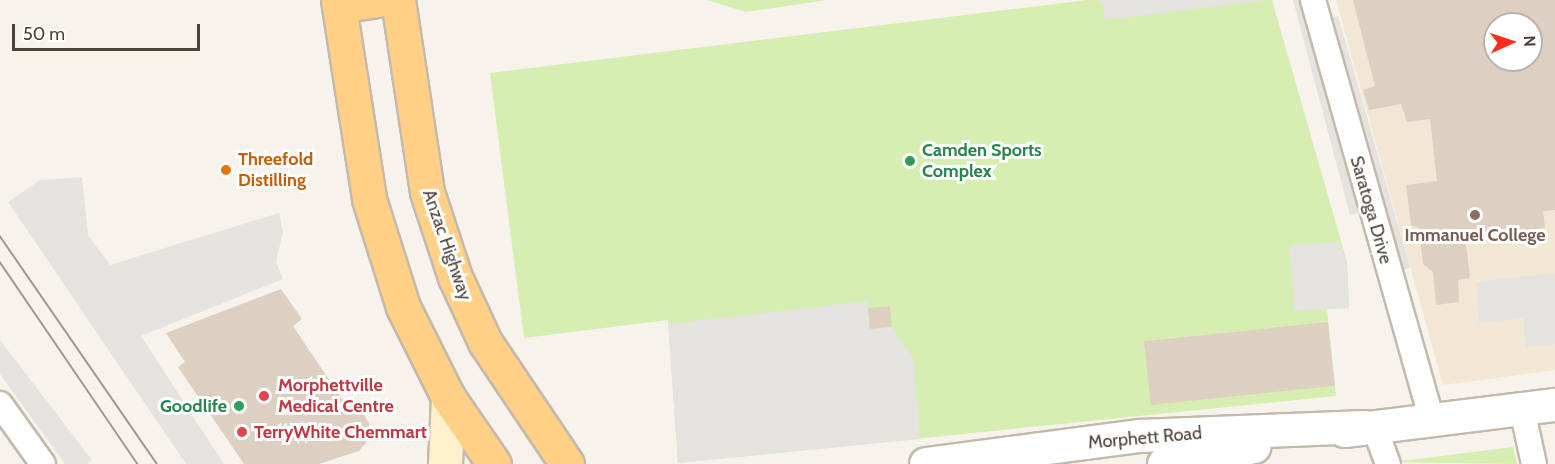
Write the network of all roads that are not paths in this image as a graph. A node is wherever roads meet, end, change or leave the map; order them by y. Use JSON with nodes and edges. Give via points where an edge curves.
{"nodes":[{"id":1,"x":378,"y":0,"type":"edge"},
{"id":2,"x":398,"y":0,"type":"edge"},
{"id":3,"x":1312,"y":0,"type":"edge"},
{"id":4,"x":338,"y":3,"type":"edge"},
{"id":5,"x":448,"y":397,"type":"junction"},
{"id":6,"x":0,"y":404,"type":"edge"},
{"id":7,"x":1555,"y":405,"type":"edge"},
{"id":8,"x":1522,"y":409,"type":"junction"},
{"id":9,"x":1432,"y":420,"type":"junction"},
{"id":10,"x":1370,"y":427,"type":"junction"},
{"id":11,"x":43,"y":464,"type":"edge"},
{"id":12,"x":445,"y":464,"type":"edge"},
{"id":13,"x":494,"y":464,"type":"edge"},
{"id":14,"x":567,"y":464,"type":"edge"},
{"id":15,"x":926,"y":464,"type":"edge"},
{"id":16,"x":1164,"y":464,"type":"edge"},
{"id":17,"x":1388,"y":464,"type":"edge"},
{"id":18,"x":1534,"y":464,"type":"edge"}],
"edges":[{"from":1,"to":4,"type":"highway"},
{"from":2,"to":14,"type":"highway","name":"Anzac Highway","via":[[427,192],[455,277],[485,342]]},
{"from":3,"to":9,"type":"street","name":"Saratoga Drive"},
{"from":4,"to":5,"type":"highway","via":[[369,199],[404,307]]},
{"from":5,"to":12,"type":"main road"},
{"from":5,"to":13,"type":"highway"},
{"from":6,"to":11,"type":"street"},
{"from":7,"to":8,"type":"street","name":"Morphett Road"},
{"from":8,"to":9,"type":"street","name":"Morphett Road"},
{"from":8,"to":18,"type":"street"},
{"from":9,"to":10,"type":"street","name":"Morphett Road"},
{"from":10,"to":15,"type":"street","name":"Morphett Road","via":[[1140,436]]},
{"from":10,"to":16,"type":"street","name":"Morphett Road"},
{"from":10,"to":17,"type":"street"}]}
